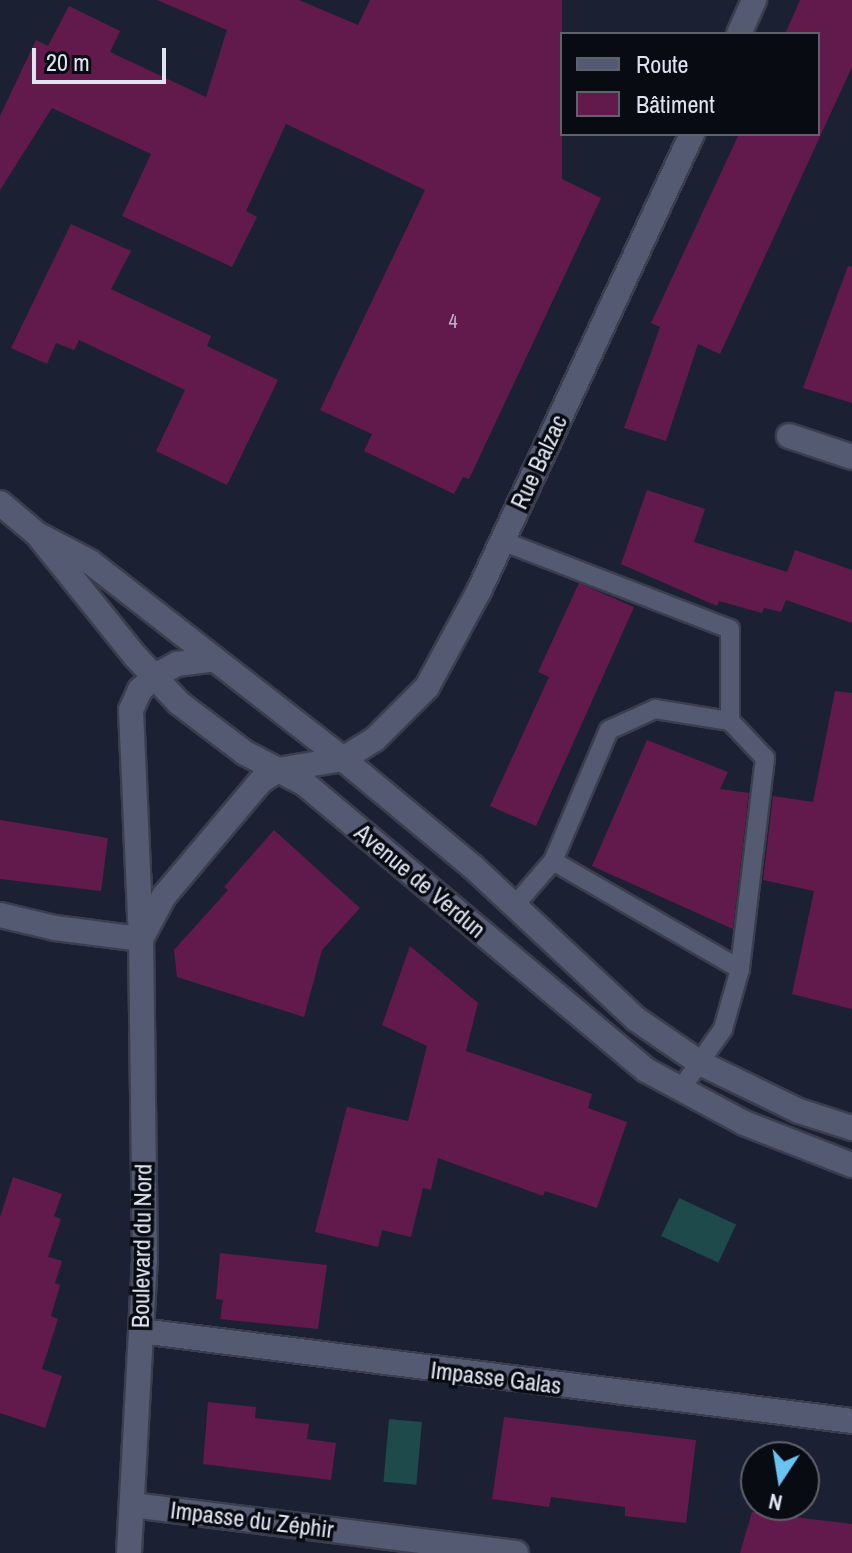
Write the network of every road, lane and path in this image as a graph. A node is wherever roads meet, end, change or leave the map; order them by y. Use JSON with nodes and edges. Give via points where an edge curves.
{"nodes":[{"id":1,"x":754,"y":0,"type":"edge"},
{"id":2,"x":740,"y":32,"type":"edge"},
{"id":3,"x":691,"y":136,"type":"edge"},
{"id":4,"x":789,"y":436,"type":"dead end"},
{"id":5,"x":852,"y":457,"type":"edge"},
{"id":6,"x":0,"y":503,"type":"edge"},
{"id":7,"x":37,"y":534,"type":"junction"},
{"id":8,"x":502,"y":541,"type":"junction"},
{"id":9,"x":215,"y":659,"type":"junction"},
{"id":10,"x":155,"y":676,"type":"junction"},
{"id":11,"x":730,"y":721,"type":"junction"},
{"id":12,"x":343,"y":759,"type":"junction"},
{"id":13,"x":278,"y":770,"type":"junction"},
{"id":14,"x":553,"y":861,"type":"junction"},
{"id":15,"x":515,"y":905,"type":"junction"},
{"id":16,"x":0,"y":915,"type":"edge"},
{"id":17,"x":141,"y":939,"type":"junction"},
{"id":18,"x":740,"y":969,"type":"junction"},
{"id":19,"x":700,"y":1063,"type":"junction"},
{"id":20,"x":680,"y":1090,"type":"junction"},
{"id":21,"x":852,"y":1128,"type":"edge"},
{"id":22,"x":852,"y":1165,"type":"edge"},
{"id":23,"x":141,"y":1331,"type":"junction"},
{"id":24,"x":852,"y":1421,"type":"edge"},
{"id":25,"x":132,"y":1505,"type":"junction"},
{"id":26,"x":129,"y":1553,"type":"edge"},
{"id":27,"x":516,"y":1553,"type":"edge"}],
"edges":[{"from":1,"to":2,"type":"street"},
{"from":3,"to":8,"type":"street","name":"Rue Balzac"},
{"from":4,"to":5,"type":"street"},
{"from":6,"to":7,"type":"street","name":"Avenue de Verdun"},
{"from":7,"to":9,"type":"street","name":"Avenue de Verdun","via":[[90,562]]},
{"from":7,"to":10,"type":"street","name":"Avenue de Verdun"},
{"from":8,"to":11,"type":"lane","via":[[730,629]]},
{"from":8,"to":12,"type":"street","name":"Rue Balzac","via":[[427,687],[375,739]]},
{"from":9,"to":10,"type":"street","via":[[177,664]]},
{"from":9,"to":12,"type":"street","name":"Avenue de Verdun"},
{"from":10,"to":13,"type":"street","name":"Avenue de Verdun","via":[[210,730]]},
{"from":10,"to":17,"type":"street","name":"Boulevard du Nord","via":[[140,690],[131,710]]},
{"from":11,"to":14,"type":"lane","via":[[655,709],[609,730]]},
{"from":11,"to":18,"type":"lane","via":[[765,758]]},
{"from":12,"to":13,"type":"street"},
{"from":12,"to":15,"type":"street","name":"Avenue de Verdun"},
{"from":13,"to":17,"type":"street","name":"Boulevard du Nord","via":[[261,781],[164,896]]},
{"from":13,"to":20,"type":"street","name":"Avenue de Verdun","via":[[305,784],[591,1026]]},
{"from":14,"to":15,"type":"lane"},
{"from":14,"to":18,"type":"lane"},
{"from":15,"to":19,"type":"street","name":"Avenue de Verdun","via":[[636,1019]]},
{"from":16,"to":17,"type":"street"},
{"from":17,"to":23,"type":"street","name":"Boulevard du Nord"},
{"from":18,"to":19,"type":"lane","via":[[723,1029]]},
{"from":19,"to":20,"type":"lane"},
{"from":19,"to":21,"type":"street","name":"Avenue de Verdun","via":[[799,1111]]},
{"from":20,"to":22,"type":"street","name":"Avenue de Verdun","via":[[744,1123]]},
{"from":23,"to":24,"type":"street","name":"Impasse Galas"},
{"from":23,"to":25,"type":"street","name":"Boulevard du Nord"},
{"from":25,"to":26,"type":"street","name":"Boulevard du Nord"},
{"from":25,"to":27,"type":"street","name":"Impasse du Zéphir"}]}
